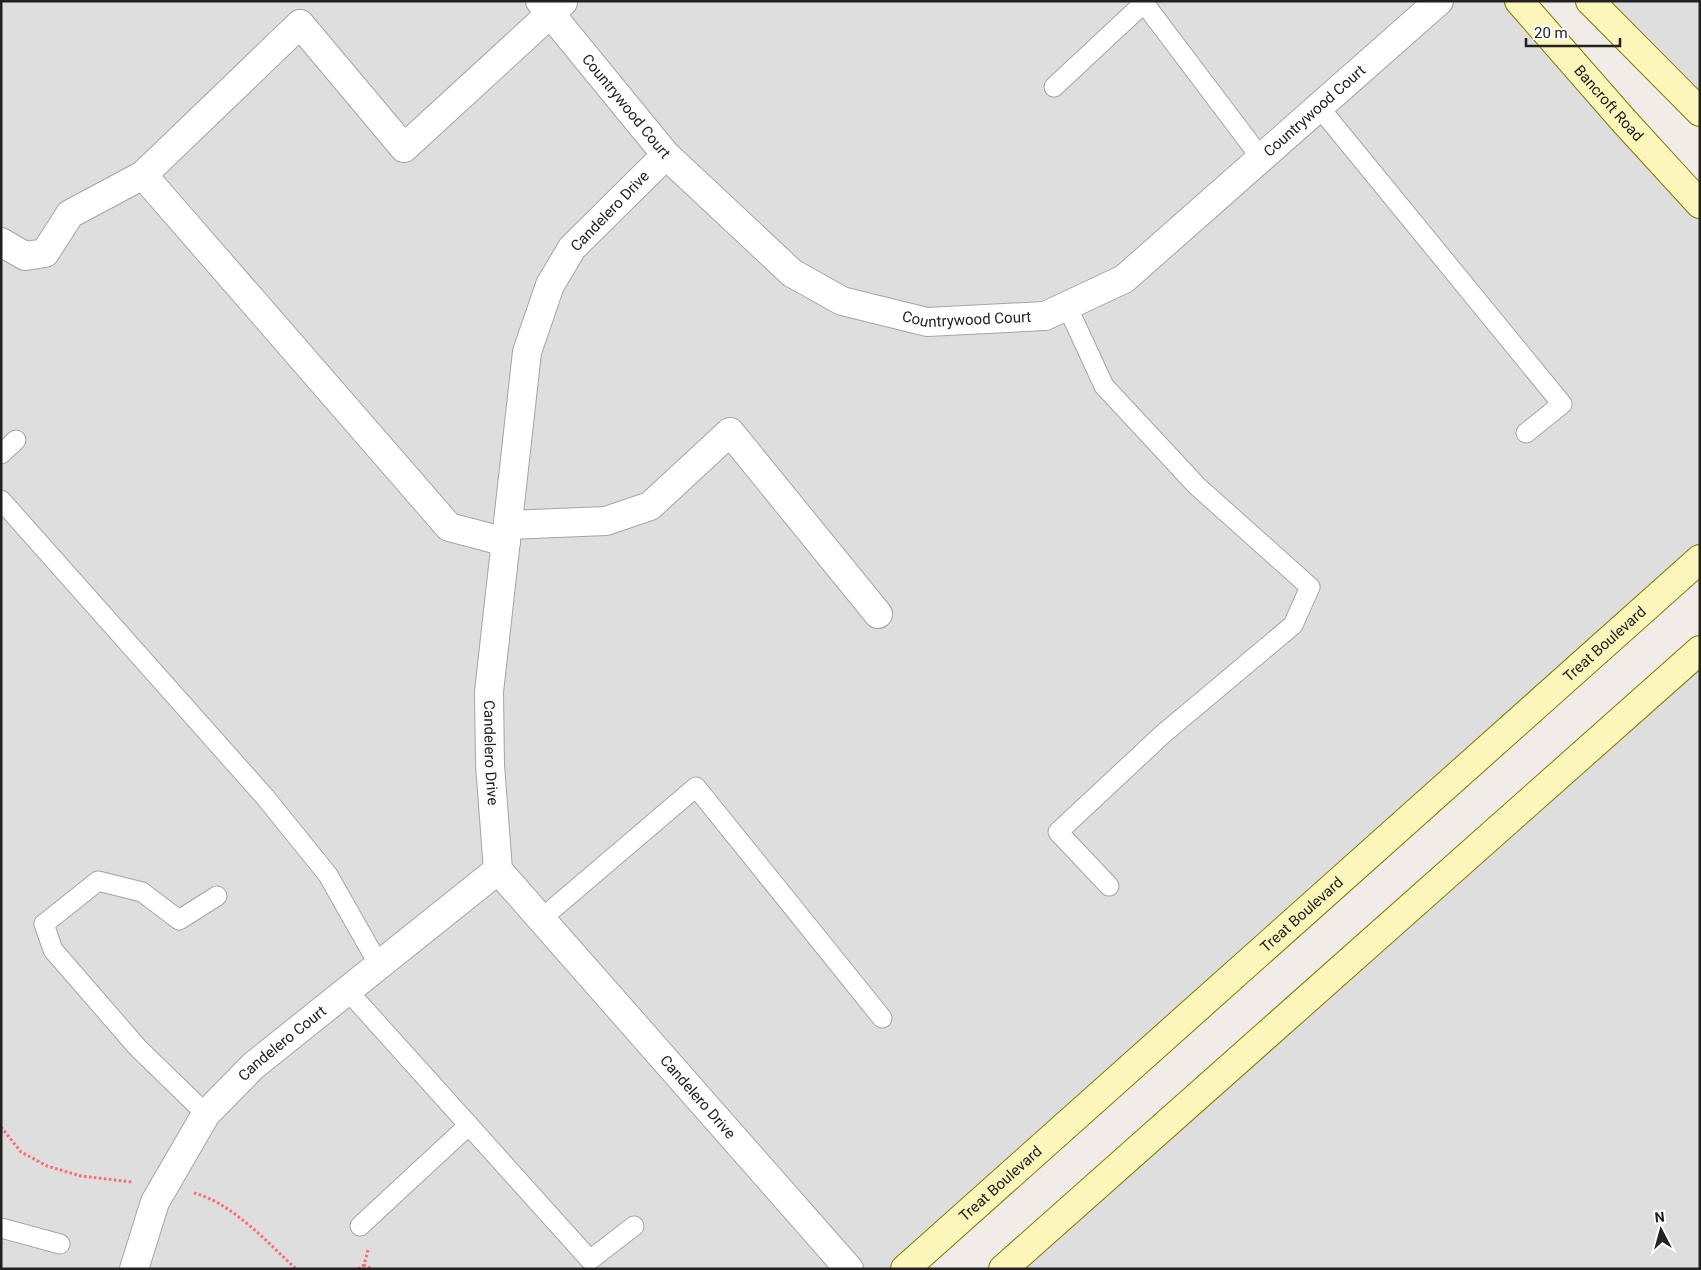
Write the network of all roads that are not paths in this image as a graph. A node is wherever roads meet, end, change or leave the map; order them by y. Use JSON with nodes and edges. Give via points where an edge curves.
{"nodes":[{"id":1,"x":1439,"y":1,"type":"edge"},
{"id":2,"x":1519,"y":1,"type":"edge"},
{"id":3,"x":1590,"y":1,"type":"edge"},
{"id":4,"x":1145,"y":2,"type":"edge"},
{"id":5,"x":551,"y":5,"type":"edge"},
{"id":6,"x":1054,"y":87,"type":"dead end"},
{"id":7,"x":1319,"y":107,"type":"junction"},
{"id":8,"x":1700,"y":112,"type":"edge"},
{"id":9,"x":666,"y":155,"type":"junction"},
{"id":10,"x":1261,"y":158,"type":"junction"},
{"id":11,"x":143,"y":175,"type":"junction"},
{"id":12,"x":1700,"y":204,"type":"edge"},
{"id":13,"x":1,"y":242,"type":"edge"},
{"id":14,"x":1067,"y":306,"type":"junction"},
{"id":15,"x":1526,"y":433,"type":"dead end"},
{"id":16,"x":16,"y":440,"type":"dead end"},
{"id":17,"x":1,"y":454,"type":"edge"},
{"id":18,"x":1,"y":500,"type":"edge"},
{"id":19,"x":507,"y":533,"type":"junction"},
{"id":20,"x":1700,"y":559,"type":"edge"},
{"id":21,"x":878,"y":614,"type":"dead end"},
{"id":22,"x":1700,"y":650,"type":"edge"},
{"id":23,"x":498,"y":870,"type":"junction"},
{"id":24,"x":1109,"y":886,"type":"dead end"},
{"id":25,"x":217,"y":896,"type":"dead end"},
{"id":26,"x":541,"y":919,"type":"junction"},
{"id":27,"x":380,"y":965,"type":"junction"},
{"id":28,"x":348,"y":991,"type":"junction"},
{"id":29,"x":882,"y":1018,"type":"dead end"},
{"id":30,"x":206,"y":1114,"type":"junction"},
{"id":31,"x":469,"y":1125,"type":"junction"},
{"id":32,"x":360,"y":1226,"type":"dead end"},
{"id":33,"x":634,"y":1226,"type":"dead end"},
{"id":34,"x":1,"y":1228,"type":"edge"},
{"id":35,"x":60,"y":1244,"type":"dead end"},
{"id":36,"x":134,"y":1269,"type":"edge"},
{"id":37,"x":849,"y":1269,"type":"edge"},
{"id":38,"x":905,"y":1269,"type":"edge"},
{"id":39,"x":1003,"y":1269,"type":"edge"}],
"edges":[{"from":1,"to":7,"type":"street","name":"Countrywood Court"},
{"from":2,"to":12,"type":"main road","name":"Bancroft Road"},
{"from":3,"to":8,"type":"main road"},
{"from":4,"to":6,"type":"lane"},
{"from":4,"to":10,"type":"lane"},
{"from":5,"to":9,"type":"street","name":"Countrywood Court"},
{"from":5,"to":11,"type":"street","via":[[404,148],[300,24]]},
{"from":7,"to":10,"type":"street","name":"Countrywood Court"},
{"from":7,"to":15,"type":"lane","via":[[1562,404]]},
{"from":9,"to":14,"type":"street","name":"Countrywood Court","via":[[792,273],[842,301],[927,322],[1045,316]]},
{"from":9,"to":19,"type":"street","name":"Candelero Drive","via":[[572,248],[550,285],[527,352]]},
{"from":10,"to":14,"type":"street","name":"Countrywood Court","via":[[1124,279]]},
{"from":11,"to":13,"type":"street","via":[[70,214],[45,253],[25,256]]},
{"from":11,"to":19,"type":"street","via":[[449,527]]},
{"from":14,"to":24,"type":"lane","via":[[1104,386],[1196,486],[1310,587],[1293,625],[1163,734],[1058,832]]},
{"from":16,"to":17,"type":"lane"},
{"from":18,"to":27,"type":"lane","via":[[265,798],[328,874]]},
{"from":19,"to":21,"type":"street","via":[[606,521],[650,506],[730,432]]},
{"from":19,"to":23,"type":"street","name":"Candelero Drive","via":[[489,692],[490,765]]},
{"from":20,"to":38,"type":"main road","name":"Treat Boulevard"},
{"from":22,"to":39,"type":"main road"},
{"from":23,"to":26,"type":"street","name":"Candelero Drive"},
{"from":23,"to":27,"type":"street","name":"Candelero Court"},
{"from":25,"to":30,"type":"lane","via":[[179,920],[142,892],[98,880],[44,924],[53,950],[138,1048]]},
{"from":26,"to":29,"type":"lane","via":[[696,787]]},
{"from":26,"to":37,"type":"street","name":"Candelero Drive"},
{"from":27,"to":28,"type":"street","name":"Candelero Court"},
{"from":28,"to":30,"type":"street","name":"Candelero Court","via":[[253,1066]]},
{"from":28,"to":31,"type":"lane"},
{"from":30,"to":36,"type":"street","name":"Candelero Court","via":[[155,1202]]},
{"from":31,"to":32,"type":"lane"},
{"from":31,"to":33,"type":"lane","via":[[590,1260]]},
{"from":34,"to":35,"type":"lane"}]}
